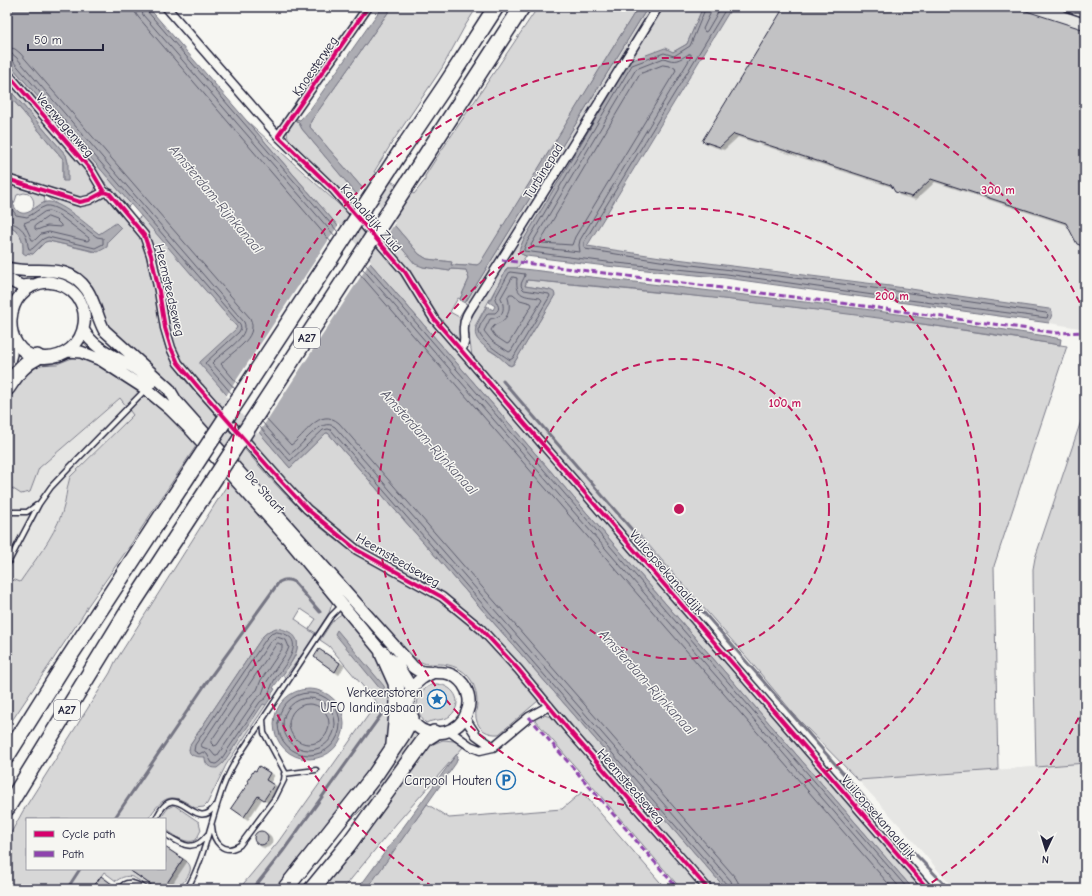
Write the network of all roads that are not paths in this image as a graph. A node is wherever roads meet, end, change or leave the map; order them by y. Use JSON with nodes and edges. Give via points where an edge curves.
{"nodes":[{"id":1,"x":166,"y":7,"type":"edge"},
{"id":2,"x":368,"y":7,"type":"edge"},
{"id":3,"x":496,"y":7,"type":"edge"},
{"id":4,"x":522,"y":7,"type":"edge"},
{"id":5,"x":658,"y":7,"type":"edge"},
{"id":6,"x":1067,"y":7,"type":"edge"},
{"id":7,"x":1085,"y":13,"type":"edge"},
{"id":8,"x":7,"y":73,"type":"edge"},
{"id":9,"x":278,"y":136,"type":"junction"},
{"id":10,"x":7,"y":179,"type":"edge"},
{"id":11,"x":104,"y":192,"type":"junction"},
{"id":12,"x":397,"y":263,"type":"joint"},
{"id":13,"x":7,"y":268,"type":"edge"},
{"id":14,"x":7,"y":280,"type":"edge"},
{"id":15,"x":32,"y":285,"type":"junction"},
{"id":16,"x":8,"y":307,"type":"edge"},
{"id":17,"x":84,"y":331,"type":"junction"},
{"id":18,"x":10,"y":338,"type":"junction"},
{"id":19,"x":461,"y":350,"type":"junction"},
{"id":20,"x":68,"y":351,"type":"junction"},
{"id":21,"x":37,"y":357,"type":"junction"},
{"id":22,"x":7,"y":361,"type":"edge"},
{"id":23,"x":149,"y":385,"type":"junction"},
{"id":24,"x":7,"y":388,"type":"edge"},
{"id":25,"x":176,"y":401,"type":"junction"},
{"id":26,"x":38,"y":504,"type":"junction"},
{"id":27,"x":7,"y":512,"type":"edge"},
{"id":28,"x":7,"y":565,"type":"edge"},
{"id":29,"x":342,"y":604,"type":"junction"},
{"id":30,"x":384,"y":654,"type":"junction"},
{"id":31,"x":434,"y":672,"type":"junction"},
{"id":32,"x":412,"y":689,"type":"junction"},
{"id":33,"x":549,"y":706,"type":"junction"},
{"id":34,"x":263,"y":718,"type":"junction"},
{"id":35,"x":411,"y":718,"type":"junction"},
{"id":36,"x":465,"y":718,"type":"junction"},
{"id":37,"x":449,"y":731,"type":"junction"},
{"id":38,"x":434,"y":733,"type":"junction"},
{"id":39,"x":492,"y":747,"type":"junction"},
{"id":40,"x":393,"y":749,"type":"junction"},
{"id":41,"x":7,"y":756,"type":"edge"},
{"id":42,"x":316,"y":770,"type":"dead end"},
{"id":43,"x":284,"y":774,"type":"junction"},
{"id":44,"x":218,"y":802,"type":"junction"},
{"id":45,"x":7,"y":808,"type":"edge"},
{"id":46,"x":156,"y":818,"type":"edge"},
{"id":47,"x":212,"y":823,"type":"junction"},
{"id":48,"x":209,"y":833,"type":"junction"},
{"id":49,"x":166,"y":835,"type":"edge"},
{"id":50,"x":120,"y":889,"type":"edge"},
{"id":51,"x":146,"y":889,"type":"edge"},
{"id":52,"x":187,"y":889,"type":"edge"},
{"id":53,"x":285,"y":889,"type":"edge"},
{"id":54,"x":312,"y":889,"type":"edge"},
{"id":55,"x":708,"y":889,"type":"edge"},
{"id":56,"x":928,"y":889,"type":"edge"}],
"edges":[{"from":1,"to":9,"type":"street","name":"Kanaaldijk Zuid"},
{"from":2,"to":9,"type":"street","name":"Knoesterweg"},
{"from":3,"to":41,"type":"highway","number":"A27","bridge":true,"via":[[64,665]]},
{"from":4,"to":45,"type":"highway","number":"A27","bridge":true,"via":[[128,611]]},
{"from":5,"to":19,"type":"street","name":"Turbinepad","via":[[468,313],[464,328],[464,346]]},
{"from":6,"to":7,"type":"street"},
{"from":8,"to":11,"type":"street","name":"Veerwagenweg","via":[[91,170]]},
{"from":9,"to":12,"type":"street","name":"Kanaaldijk Zuid","via":[[333,189]]},
{"from":10,"to":11,"type":"street","via":[[80,202]]},
{"from":11,"to":33,"type":"street","name":"Heemsteedseweg","via":[[110,194],[144,235],[151,255],[171,348],[178,363],[199,388],[308,509],[357,550],[442,597],[481,629]]},
{"from":12,"to":19,"type":"street","name":"Vuilcopsekanaaldijk","via":[[434,319]]},
{"from":13,"to":25,"type":"main road","name":"De Staart","via":[[23,271],[57,271],[73,276],[87,289],[104,330],[169,389]]},
{"from":14,"to":15,"type":"main road","via":[[21,286]]},
{"from":15,"to":16,"type":"main road"},
{"from":15,"to":17,"type":"main road","via":[[59,283],[73,292],[83,308]]},
{"from":16,"to":18,"type":"main road"},
{"from":17,"to":20,"type":"main road"},
{"from":17,"to":23,"type":"main road","name":"De Staart","via":[[95,345],[135,369]]},
{"from":18,"to":21,"type":"main road","via":[[26,354]]},
{"from":18,"to":22,"type":"highway"},
{"from":19,"to":56,"type":"street","name":"Vuilcopsekanaaldijk"},
{"from":20,"to":21,"type":"main road","via":[[60,356]]},
{"from":20,"to":23,"type":"main road","name":"De Staart","via":[[81,352],[101,360]]},
{"from":21,"to":24,"type":"highway","via":[[22,367]]},
{"from":23,"to":25,"type":"main road","name":"De Staart"},
{"from":23,"to":26,"type":"lane"},
{"from":23,"to":29,"type":"main road","name":"De Staart","via":[[306,560]]},
{"from":25,"to":31,"type":"main road","name":"De Staart","via":[[413,667],[422,672]]},
{"from":26,"to":27,"type":"lane","via":[[27,512]]},
{"from":26,"to":28,"type":"lane"},
{"from":29,"to":30,"type":"main road","name":"De Staart"},
{"from":29,"to":34,"type":"lane","via":[[331,616]]},
{"from":30,"to":32,"type":"main road","name":"De Staart","via":[[396,663]]},
{"from":30,"to":40,"type":"highway","via":[[396,683],[398,702]]},
{"from":31,"to":32,"type":"main road","via":[[420,680]]},
{"from":31,"to":36,"type":"main road","via":[[451,674],[463,684],[469,698]]},
{"from":32,"to":35,"type":"main road","via":[[408,703]]},
{"from":33,"to":39,"type":"street","via":[[529,717]]},
{"from":33,"to":55,"type":"street","name":"Heemsteedseweg"},
{"from":34,"to":43,"type":"lane","via":[[264,733]]},
{"from":34,"to":44,"type":"lane","via":[[236,760]]},
{"from":35,"to":38,"type":"main road","via":[[421,730]]},
{"from":35,"to":40,"type":"highway"},
{"from":36,"to":37,"type":"main road"},
{"from":36,"to":39,"type":"street","via":[[476,735]]},
{"from":37,"to":38,"type":"main road"},
{"from":37,"to":39,"type":"street","via":[[480,750]]},
{"from":38,"to":54,"type":"highway","via":[[426,738],[348,845]]},
{"from":40,"to":53,"type":"highway"},
{"from":42,"to":43,"type":"lane"},
{"from":43,"to":47,"type":"lane","via":[[284,780],[275,798],[240,845],[228,850],[220,846],[213,833]]},
{"from":44,"to":46,"type":"lane","via":[[212,811],[200,815],[178,802],[171,801],[163,805]]},
{"from":44,"to":47,"type":"lane"},
{"from":47,"to":48,"type":"lane"},
{"from":48,"to":49,"type":"lane","via":[[202,841],[190,847]]},
{"from":48,"to":52,"type":"lane","via":[[194,878]]},
{"from":50,"to":51,"type":"lane","via":[[128,882]]}]}
